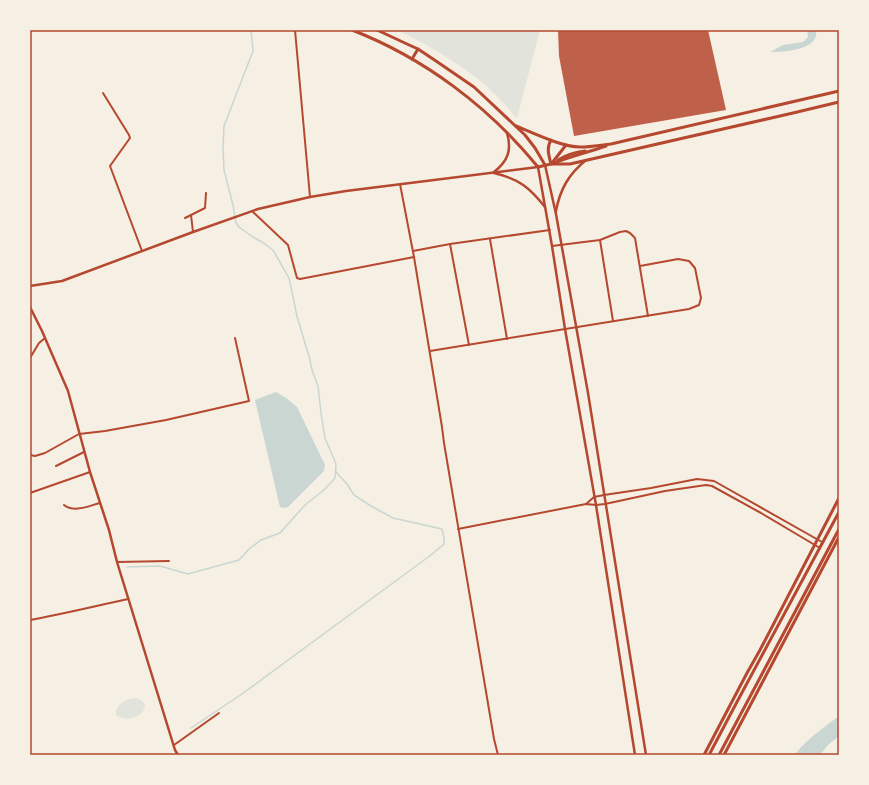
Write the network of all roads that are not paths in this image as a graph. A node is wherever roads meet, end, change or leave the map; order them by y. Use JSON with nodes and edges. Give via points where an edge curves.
{"nodes":[{"id":1,"x":295,"y":30,"type":"edge"},
{"id":2,"x":352,"y":30,"type":"edge"},
{"id":3,"x":377,"y":30,"type":"edge"},
{"id":4,"x":418,"y":49,"type":"junction"},
{"id":5,"x":412,"y":59,"type":"junction"},
{"id":6,"x":839,"y":91,"type":"edge"},
{"id":7,"x":103,"y":93,"type":"dead end"},
{"id":8,"x":839,"y":102,"type":"edge"},
{"id":9,"x":516,"y":126,"type":"junction"},
{"id":10,"x":507,"y":132,"type":"junction"},
{"id":11,"x":551,"y":140,"type":"junction"},
{"id":12,"x":611,"y":144,"type":"junction"},
{"id":13,"x":566,"y":145,"type":"junction"},
{"id":14,"x":587,"y":160,"type":"junction"},
{"id":15,"x":551,"y":164,"type":"junction"},
{"id":16,"x":545,"y":165,"type":"junction"},
{"id":17,"x":538,"y":166,"type":"junction"},
{"id":18,"x":494,"y":173,"type":"junction"},
{"id":19,"x":400,"y":184,"type":"junction"},
{"id":20,"x":206,"y":193,"type":"dead end"},
{"id":21,"x":310,"y":197,"type":"junction"},
{"id":22,"x":546,"y":208,"type":"junction"},
{"id":23,"x":252,"y":211,"type":"junction"},
{"id":24,"x":556,"y":214,"type":"junction"},
{"id":25,"x":191,"y":215,"type":"junction"},
{"id":26,"x":185,"y":218,"type":"dead end"},
{"id":27,"x":550,"y":230,"type":"junction"},
{"id":28,"x":193,"y":232,"type":"junction"},
{"id":29,"x":490,"y":238,"type":"junction"},
{"id":30,"x":600,"y":240,"type":"junction"},
{"id":31,"x":450,"y":244,"type":"junction"},
{"id":32,"x":561,"y":244,"type":"junction"},
{"id":33,"x":552,"y":246,"type":"junction"},
{"id":34,"x":413,"y":250,"type":"junction"},
{"id":35,"x":142,"y":251,"type":"junction"},
{"id":36,"x":414,"y":257,"type":"junction"},
{"id":37,"x":640,"y":266,"type":"junction"},
{"id":38,"x":30,"y":286,"type":"edge"},
{"id":39,"x":30,"y":307,"type":"edge"},
{"id":40,"x":648,"y":316,"type":"junction"},
{"id":41,"x":613,"y":321,"type":"junction"},
{"id":42,"x":576,"y":328,"type":"junction"},
{"id":43,"x":565,"y":329,"type":"junction"},
{"id":44,"x":45,"y":338,"type":"junction"},
{"id":45,"x":235,"y":338,"type":"dead end"},
{"id":46,"x":507,"y":339,"type":"junction"},
{"id":47,"x":469,"y":345,"type":"junction"},
{"id":48,"x":430,"y":351,"type":"junction"},
{"id":49,"x":30,"y":358,"type":"edge"},
{"id":50,"x":79,"y":434,"type":"junction"},
{"id":51,"x":84,"y":452,"type":"junction"},
{"id":52,"x":30,"y":455,"type":"edge"},
{"id":53,"x":56,"y":466,"type":"dead end"},
{"id":54,"x":90,"y":472,"type":"junction"},
{"id":55,"x":706,"y":480,"type":"junction"},
{"id":56,"x":706,"y":485,"type":"junction"},
{"id":57,"x":30,"y":493,"type":"edge"},
{"id":58,"x":604,"y":495,"type":"junction"},
{"id":59,"x":594,"y":497,"type":"junction"},
{"id":60,"x":839,"y":498,"type":"edge"},
{"id":61,"x":100,"y":503,"type":"junction"},
{"id":62,"x":586,"y":504,"type":"junction"},
{"id":63,"x":605,"y":504,"type":"junction"},
{"id":64,"x":64,"y":505,"type":"dead end"},
{"id":65,"x":596,"y":505,"type":"junction"},
{"id":66,"x":839,"y":512,"type":"edge"},
{"id":67,"x":458,"y":529,"type":"junction"},
{"id":68,"x":839,"y":531,"type":"edge"},
{"id":69,"x":839,"y":536,"type":"edge"},
{"id":70,"x":818,"y":540,"type":"junction"},
{"id":71,"x":822,"y":542,"type":"junction"},
{"id":72,"x":815,"y":546,"type":"junction"},
{"id":73,"x":820,"y":548,"type":"junction"},
{"id":74,"x":169,"y":561,"type":"dead end"},
{"id":75,"x":117,"y":562,"type":"junction"},
{"id":76,"x":128,"y":599,"type":"junction"},
{"id":77,"x":30,"y":620,"type":"edge"},
{"id":78,"x":219,"y":713,"type":"dead end"},
{"id":79,"x":174,"y":745,"type":"junction"},
{"id":80,"x":178,"y":755,"type":"edge"},
{"id":81,"x":498,"y":755,"type":"edge"},
{"id":82,"x":636,"y":755,"type":"edge"},
{"id":83,"x":646,"y":755,"type":"edge"},
{"id":84,"x":704,"y":755,"type":"edge"},
{"id":85,"x":709,"y":755,"type":"edge"},
{"id":86,"x":718,"y":755,"type":"edge"},
{"id":87,"x":724,"y":755,"type":"edge"}],
"edges":[{"from":1,"to":21,"type":"street"},
{"from":2,"to":5,"type":"main road"},
{"from":3,"to":4,"type":"main road"},
{"from":4,"to":5,"type":"main road"},
{"from":4,"to":9,"type":"main road","via":[[474,87]]},
{"from":5,"to":10,"type":"main road","via":[[459,90]]},
{"from":6,"to":12,"type":"main road"},
{"from":7,"to":35,"type":"street","via":[[130,138],[110,166]]},
{"from":8,"to":14,"type":"main road"},
{"from":9,"to":11,"type":"main road"},
{"from":9,"to":16,"type":"main road"},
{"from":10,"to":17,"type":"main road"},
{"from":10,"to":18,"type":"street","via":[[509,152],[503,165]]},
{"from":11,"to":13,"type":"main road"},
{"from":11,"to":15,"type":"main road","via":[[548,148]]},
{"from":12,"to":13,"type":"main road","via":[[580,147]]},
{"from":12,"to":15,"type":"main road","via":[[563,157]]},
{"from":13,"to":15,"type":"main road"},
{"from":14,"to":15,"type":"main road","via":[[570,164]]},
{"from":14,"to":24,"type":"street","via":[[565,183],[560,193]]},
{"from":15,"to":16,"type":"main road"},
{"from":16,"to":17,"type":"main road"},
{"from":16,"to":24,"type":"street"},
{"from":17,"to":18,"type":"street"},
{"from":17,"to":22,"type":"street"},
{"from":18,"to":19,"type":"street"},
{"from":18,"to":22,"type":"street","via":[[519,181],[535,194]]},
{"from":19,"to":21,"type":"street"},
{"from":19,"to":34,"type":"street"},
{"from":20,"to":25,"type":"street","via":[[205,208]]},
{"from":21,"to":23,"type":"street"},
{"from":22,"to":27,"type":"street"},
{"from":23,"to":28,"type":"street"},
{"from":23,"to":36,"type":"street","via":[[288,244],[298,279]]},
{"from":24,"to":32,"type":"street"},
{"from":25,"to":26,"type":"street"},
{"from":25,"to":28,"type":"street"},
{"from":27,"to":29,"type":"street"},
{"from":27,"to":33,"type":"street"},
{"from":28,"to":35,"type":"street"},
{"from":29,"to":31,"type":"street"},
{"from":29,"to":46,"type":"street"},
{"from":30,"to":32,"type":"street"},
{"from":30,"to":37,"type":"street","via":[[620,232],[630,233],[635,238]]},
{"from":30,"to":41,"type":"street"},
{"from":31,"to":34,"type":"street"},
{"from":31,"to":47,"type":"street"},
{"from":32,"to":33,"type":"street"},
{"from":32,"to":42,"type":"street"},
{"from":33,"to":43,"type":"street"},
{"from":34,"to":36,"type":"street"},
{"from":35,"to":38,"type":"street","via":[[62,281]]},
{"from":36,"to":48,"type":"street"},
{"from":37,"to":40,"type":"street"},
{"from":37,"to":40,"type":"street","via":[[678,259],[690,261],[695,268],[699,291],[699,305]]},
{"from":39,"to":44,"type":"street"},
{"from":40,"to":41,"type":"street"},
{"from":41,"to":42,"type":"street"},
{"from":42,"to":43,"type":"street"},
{"from":42,"to":58,"type":"street"},
{"from":43,"to":46,"type":"street"},
{"from":43,"to":59,"type":"street"},
{"from":44,"to":49,"type":"street"},
{"from":44,"to":50,"type":"street","via":[[68,391]]},
{"from":45,"to":50,"type":"street","via":[[249,401],[160,421]]},
{"from":46,"to":47,"type":"street"},
{"from":47,"to":48,"type":"street"},
{"from":48,"to":67,"type":"street"},
{"from":50,"to":51,"type":"street"},
{"from":50,"to":52,"type":"street","via":[[45,453]]},
{"from":51,"to":53,"type":"street"},
{"from":51,"to":54,"type":"street"},
{"from":54,"to":57,"type":"street"},
{"from":54,"to":61,"type":"street"},
{"from":55,"to":56,"type":"street"},
{"from":55,"to":58,"type":"street","via":[[697,479]]},
{"from":55,"to":70,"type":"street","via":[[714,481]]},
{"from":56,"to":63,"type":"street"},
{"from":56,"to":72,"type":"street","via":[[761,513]]},
{"from":58,"to":59,"type":"street"},
{"from":58,"to":63,"type":"street"},
{"from":59,"to":62,"type":"street"},
{"from":59,"to":65,"type":"street"},
{"from":60,"to":70,"type":"main road"},
{"from":61,"to":64,"type":"street","via":[[73,509]]},
{"from":61,"to":75,"type":"street"},
{"from":62,"to":65,"type":"street"},
{"from":62,"to":67,"type":"street"},
{"from":63,"to":65,"type":"street"},
{"from":63,"to":83,"type":"street"},
{"from":65,"to":82,"type":"street"},
{"from":66,"to":71,"type":"main road"},
{"from":67,"to":81,"type":"street"},
{"from":68,"to":86,"type":"main road"},
{"from":69,"to":87,"type":"main road"},
{"from":70,"to":71,"type":"street"},
{"from":70,"to":72,"type":"main road"},
{"from":71,"to":73,"type":"main road"},
{"from":72,"to":73,"type":"street"},
{"from":72,"to":84,"type":"main road"},
{"from":73,"to":85,"type":"main road"},
{"from":74,"to":75,"type":"street"},
{"from":75,"to":76,"type":"street"},
{"from":76,"to":77,"type":"street"},
{"from":76,"to":79,"type":"street"},
{"from":78,"to":79,"type":"street"},
{"from":79,"to":80,"type":"street"}]}
